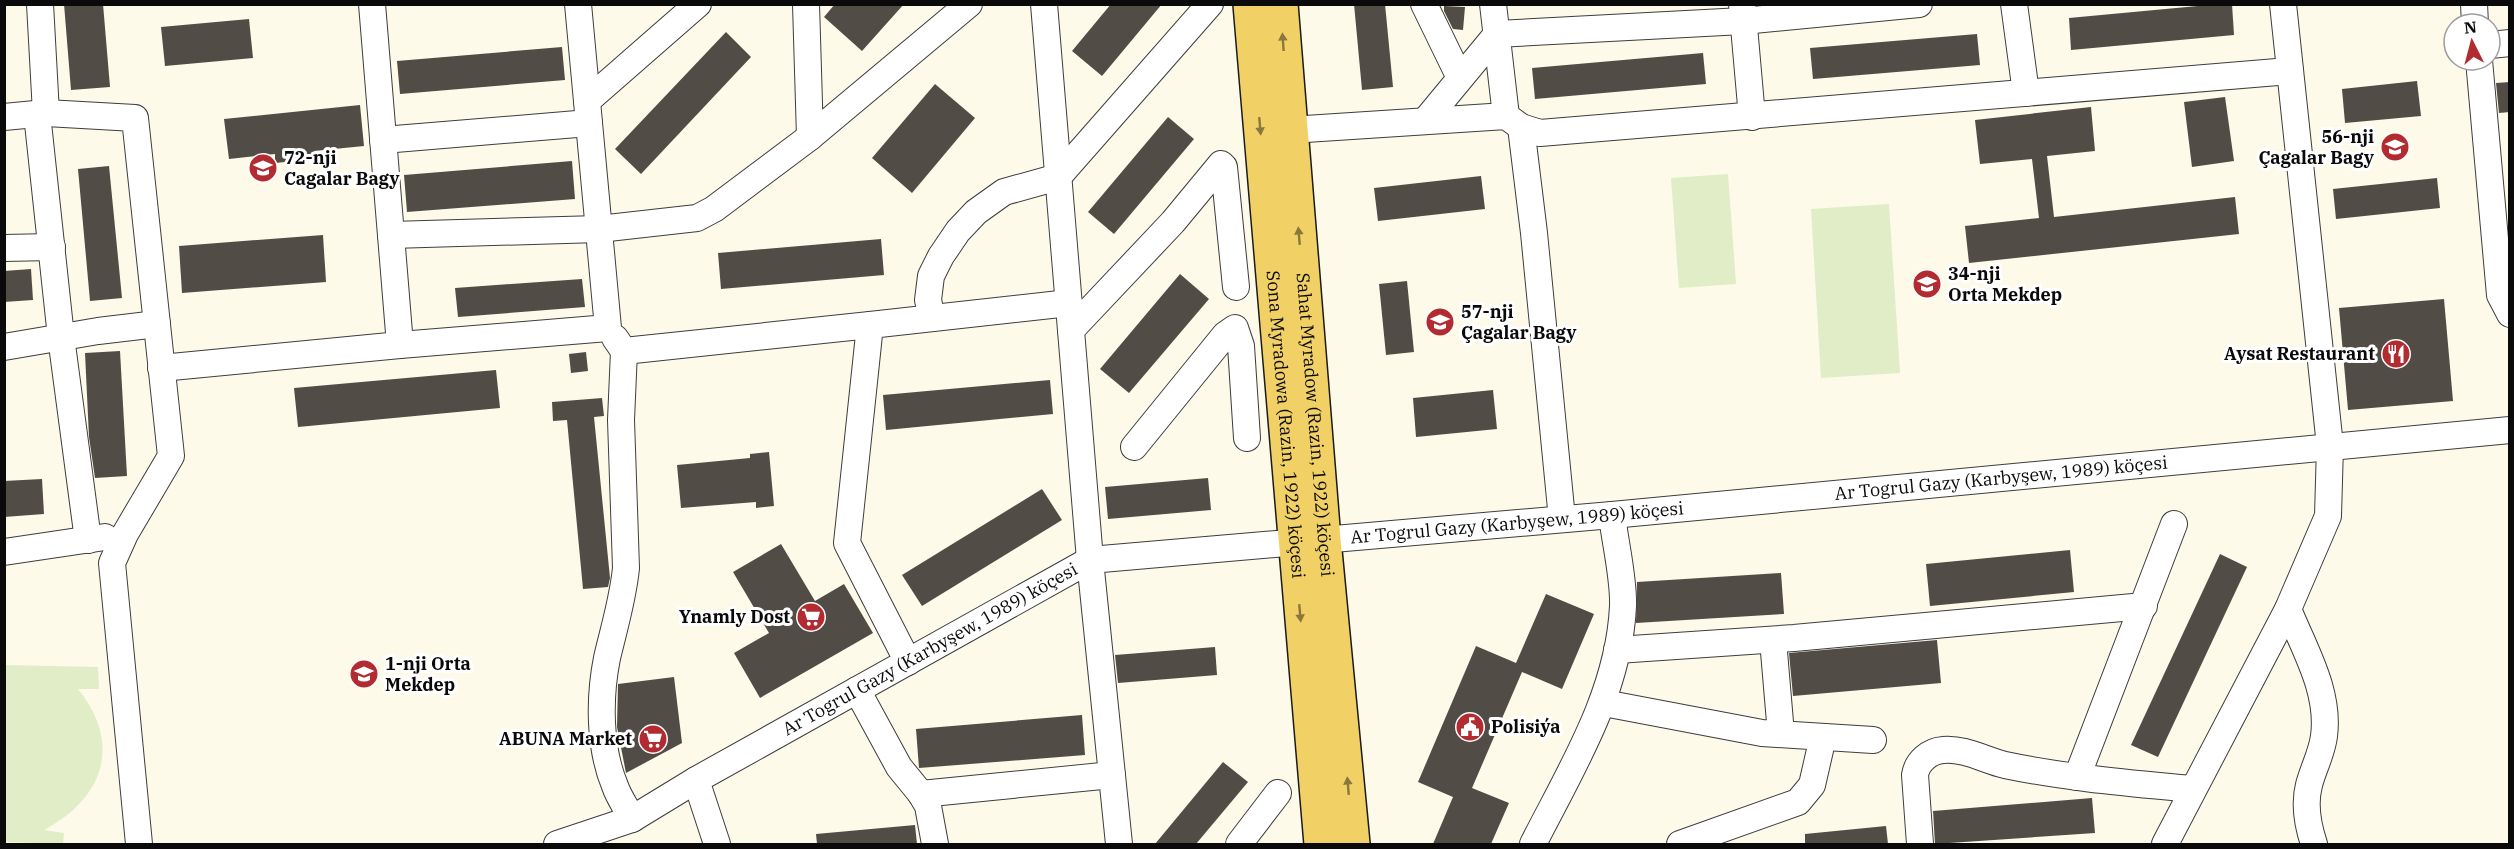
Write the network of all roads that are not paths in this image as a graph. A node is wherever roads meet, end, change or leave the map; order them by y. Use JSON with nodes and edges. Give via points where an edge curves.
{"nodes":[{"id":1,"x":40,"y":4,"type":"edge"},
{"id":2,"x":372,"y":4,"type":"edge"},
{"id":3,"x":578,"y":4,"type":"edge"},
{"id":4,"x":698,"y":4,"type":"edge"},
{"id":5,"x":806,"y":4,"type":"edge"},
{"id":6,"x":969,"y":4,"type":"edge"},
{"id":7,"x":1044,"y":4,"type":"edge"},
{"id":8,"x":1209,"y":4,"type":"edge"},
{"id":9,"x":1250,"y":4,"type":"edge"},
{"id":10,"x":1281,"y":4,"type":"edge"},
{"id":11,"x":1424,"y":4,"type":"edge"},
{"id":12,"x":1493,"y":4,"type":"edge"},
{"id":13,"x":1919,"y":4,"type":"edge"},
{"id":14,"x":2014,"y":4,"type":"edge"},
{"id":15,"x":2283,"y":4,"type":"edge"},
{"id":16,"x":1742,"y":13,"type":"edge"},
{"id":17,"x":1497,"y":34,"type":"junction"},
{"id":18,"x":2290,"y":70,"type":"junction"},
{"id":19,"x":2482,"y":72,"type":"edge"},
{"id":20,"x":1460,"y":78,"type":"junction"},
{"id":21,"x":2026,"y":93,"type":"junction"},
{"id":22,"x":588,"y":112,"type":"junction"},
{"id":23,"x":42,"y":113,"type":"junction"},
{"id":24,"x":4,"y":117,"type":"edge"},
{"id":25,"x":1752,"y":117,"type":"junction"},
{"id":26,"x":1425,"y":121,"type":"junction"},
{"id":27,"x":1514,"y":121,"type":"junction"},
{"id":28,"x":1290,"y":130,"type":"junction"},
{"id":29,"x":810,"y":137,"type":"junction"},
{"id":30,"x":383,"y":140,"type":"junction"},
{"id":31,"x":2498,"y":141,"type":"edge"},
{"id":32,"x":1058,"y":177,"type":"junction"},
{"id":33,"x":599,"y":230,"type":"junction"},
{"id":34,"x":2502,"y":234,"type":"edge"},
{"id":35,"x":391,"y":235,"type":"junction"},
{"id":36,"x":52,"y":247,"type":"junction"},
{"id":37,"x":4,"y":248,"type":"edge"},
{"id":38,"x":1236,"y":287,"type":"dead end"},
{"id":39,"x":1069,"y":303,"type":"junction"},
{"id":40,"x":2510,"y":314,"type":"edge"},
{"id":41,"x":932,"y":318,"type":"junction"},
{"id":42,"x":157,"y":324,"type":"junction"},
{"id":43,"x":870,"y":325,"type":"junction"},
{"id":44,"x":608,"y":328,"type":"junction"},
{"id":45,"x":1071,"y":330,"type":"junction"},
{"id":46,"x":61,"y":337,"type":"junction"},
{"id":47,"x":400,"y":345,"type":"junction"},
{"id":48,"x":4,"y":347,"type":"edge"},
{"id":49,"x":624,"y":351,"type":"junction"},
{"id":50,"x":161,"y":368,"type":"junction"},
{"id":51,"x":2510,"y":430,"type":"edge"},
{"id":52,"x":1247,"y":438,"type":"dead end"},
{"id":53,"x":2330,"y":446,"type":"junction"},
{"id":54,"x":1134,"y":447,"type":"dead end"},
{"id":55,"x":1612,"y":515,"type":"junction"},
{"id":56,"x":1562,"y":519,"type":"junction"},
{"id":57,"x":2174,"y":524,"type":"dead end"},
{"id":58,"x":125,"y":534,"type":"junction"},
{"id":59,"x":88,"y":540,"type":"junction"},
{"id":60,"x":1309,"y":541,"type":"junction"},
{"id":61,"x":4,"y":552,"type":"edge"},
{"id":62,"x":1090,"y":560,"type":"junction"},
{"id":63,"x":2144,"y":606,"type":"junction"},
{"id":64,"x":2288,"y":609,"type":"junction"},
{"id":65,"x":1773,"y":639,"type":"junction"},
{"id":66,"x":1617,"y":650,"type":"junction"},
{"id":67,"x":908,"y":662,"type":"junction"},
{"id":68,"x":856,"y":690,"type":"junction"},
{"id":69,"x":1604,"y":703,"type":"junction"},
{"id":70,"x":1781,"y":734,"type":"junction"},
{"id":71,"x":1823,"y":737,"type":"junction"},
{"id":72,"x":1873,"y":740,"type":"dead end"},
{"id":73,"x":1112,"y":776,"type":"junction"},
{"id":74,"x":2077,"y":777,"type":"junction"},
{"id":75,"x":696,"y":780,"type":"junction"},
{"id":76,"x":2192,"y":789,"type":"junction"},
{"id":77,"x":1278,"y":793,"type":"dead end"},
{"id":78,"x":921,"y":794,"type":"junction"},
{"id":79,"x":632,"y":819,"type":"junction"},
{"id":80,"x":140,"y":844,"type":"edge"},
{"id":81,"x":557,"y":844,"type":"edge"},
{"id":82,"x":717,"y":844,"type":"edge"},
{"id":83,"x":935,"y":844,"type":"edge"},
{"id":84,"x":1119,"y":844,"type":"edge"},
{"id":85,"x":1239,"y":844,"type":"edge"},
{"id":86,"x":1321,"y":844,"type":"edge"},
{"id":87,"x":1353,"y":844,"type":"edge"},
{"id":88,"x":1533,"y":844,"type":"edge"},
{"id":89,"x":1680,"y":844,"type":"edge"},
{"id":90,"x":1920,"y":844,"type":"edge"},
{"id":91,"x":2165,"y":844,"type":"edge"},
{"id":92,"x":2314,"y":844,"type":"edge"}],
"edges":[{"from":1,"to":23,"type":"street"},
{"from":2,"to":30,"type":"street"},
{"from":3,"to":22,"type":"street"},
{"from":4,"to":22,"type":"street"},
{"from":5,"to":29,"type":"street"},
{"from":6,"to":29,"type":"street"},
{"from":7,"to":32,"type":"street"},
{"from":8,"to":32,"type":"street"},
{"from":9,"to":60,"type":"main road","name":"Sona Myradowa (Razin, 1922) köçesi","one_way":true},
{"from":28,"to":10,"type":"main road","name":"Sahat Myradow (Razin, 1922) köçesi","one_way":true},
{"from":11,"to":20,"type":"street"},
{"from":12,"to":17,"type":"street"},
{"from":13,"to":16,"type":"street"},
{"from":14,"to":21,"type":"street"},
{"from":15,"to":18,"type":"street"},
{"from":16,"to":17,"type":"street"},
{"from":16,"to":25,"type":"street"},
{"from":17,"to":20,"type":"street"},
{"from":17,"to":27,"type":"street"},
{"from":18,"to":21,"type":"street"},
{"from":18,"to":53,"type":"street"},
{"from":19,"to":31,"type":"street"},
{"from":20,"to":26,"type":"street"},
{"from":21,"to":25,"type":"street"},
{"from":22,"to":30,"type":"street"},
{"from":22,"to":33,"type":"street"},
{"from":23,"to":24,"type":"street"},
{"from":23,"to":36,"type":"street"},
{"from":23,"to":42,"type":"street","via":[[135,118]]},
{"from":25,"to":27,"type":"street","via":[[1540,133]]},
{"from":26,"to":27,"type":"street"},
{"from":26,"to":28,"type":"street"},
{"from":27,"to":56,"type":"street","via":[[1534,233]]},
{"from":60,"to":28,"type":"main road","name":"Sahat Myradow (Razin, 1922) köçesi","one_way":true},
{"from":29,"to":33,"type":"street","via":[[697,218]]},
{"from":30,"to":35,"type":"street"},
{"from":31,"to":34,"type":"street"},
{"from":32,"to":39,"type":"street"},
{"from":32,"to":41,"type":"street","via":[[1004,192],[958,231],[931,276],[928,300]]},
{"from":33,"to":35,"type":"street"},
{"from":33,"to":44,"type":"street"},
{"from":34,"to":40,"type":"street","via":[[2500,295]]},
{"from":35,"to":47,"type":"street"},
{"from":36,"to":37,"type":"street"},
{"from":36,"to":46,"type":"street"},
{"from":38,"to":45,"type":"street","via":[[1221,164],[1173,222]]},
{"from":39,"to":41,"type":"street"},
{"from":39,"to":45,"type":"street"},
{"from":41,"to":43,"type":"street"},
{"from":42,"to":46,"type":"street"},
{"from":42,"to":50,"type":"street"},
{"from":43,"to":49,"type":"street"},
{"from":43,"to":67,"type":"street","via":[[847,543]]},
{"from":44,"to":47,"type":"street"},
{"from":44,"to":49,"type":"street"},
{"from":45,"to":62,"type":"street"},
{"from":46,"to":48,"type":"street"},
{"from":46,"to":59,"type":"street"},
{"from":47,"to":50,"type":"street"},
{"from":49,"to":79,"type":"street","via":[[621,420],[626,568],[602,699],[606,761]]},
{"from":50,"to":58,"type":"street","via":[[171,456]]},
{"from":51,"to":53,"type":"street","name":"Ar Togrul Gazy (Karbyşew, 1989) köçesi"},
{"from":52,"to":54,"type":"street","via":[[1240,346],[1235,328],[1225,335]]},
{"from":53,"to":55,"type":"street","name":"Ar Togrul Gazy (Karbyşew, 1989) köçesi"},
{"from":53,"to":64,"type":"street","via":[[2328,516]]},
{"from":55,"to":56,"type":"street","name":"Ar Togrul Gazy (Karbyşew, 1989) köçesi"},
{"from":55,"to":66,"type":"street","via":[[1623,603]]},
{"from":56,"to":60,"type":"street","name":"Ar Togrul Gazy (Karbyşew, 1989) köçesi"},
{"from":57,"to":63,"type":"street"},
{"from":58,"to":59,"type":"street"},
{"from":58,"to":80,"type":"street","via":[[112,563]]},
{"from":59,"to":61,"type":"street"},
{"from":60,"to":62,"type":"street","name":"Ar Togrul Gazy (Karbyşew, 1989) köçesi"},
{"from":60,"to":86,"type":"main road","name":"Sona Myradowa (Razin, 1922) köçesi","one_way":true},
{"from":87,"to":60,"type":"main road","name":"Sahat Myradow (Razin, 1922) köçesi","one_way":true},
{"from":62,"to":67,"type":"street","name":"Ar Togrul Gazy (Karbyşew, 1989) köçesi"},
{"from":62,"to":73,"type":"street"},
{"from":63,"to":65,"type":"street"},
{"from":63,"to":74,"type":"street"},
{"from":64,"to":76,"type":"street"},
{"from":64,"to":92,"type":"street","via":[[2322,693],[2324,737],[2308,786],[2307,809]]},
{"from":65,"to":66,"type":"street"},
{"from":65,"to":70,"type":"street"},
{"from":66,"to":69,"type":"street"},
{"from":67,"to":68,"type":"street","name":"Ar Togrul Gazy (Karbyşew, 1989) köçesi"},
{"from":68,"to":75,"type":"street","name":"Ar Togrul Gazy (Karbyşew, 1989) köçesi"},
{"from":68,"to":78,"type":"street","via":[[899,767]]},
{"from":69,"to":70,"type":"street"},
{"from":69,"to":88,"type":"street"},
{"from":70,"to":71,"type":"street"},
{"from":71,"to":72,"type":"street"},
{"from":71,"to":89,"type":"street","via":[[1812,785],[1798,802]]},
{"from":73,"to":78,"type":"street"},
{"from":73,"to":84,"type":"street"},
{"from":74,"to":76,"type":"street"},
{"from":74,"to":90,"type":"street","via":[[1954,750],[1927,755],[1915,775]]},
{"from":75,"to":79,"type":"street","name":"Ar Togrul Gazy (Karbyşew, 1989) köçesi"},
{"from":75,"to":82,"type":"street"},
{"from":76,"to":91,"type":"street"},
{"from":77,"to":85,"type":"street"},
{"from":78,"to":83,"type":"street","via":[[928,806]]},
{"from":79,"to":81,"type":"street","name":"Ar Togrul Gazy (Karbyşew, 1989) köçesi"}]}
